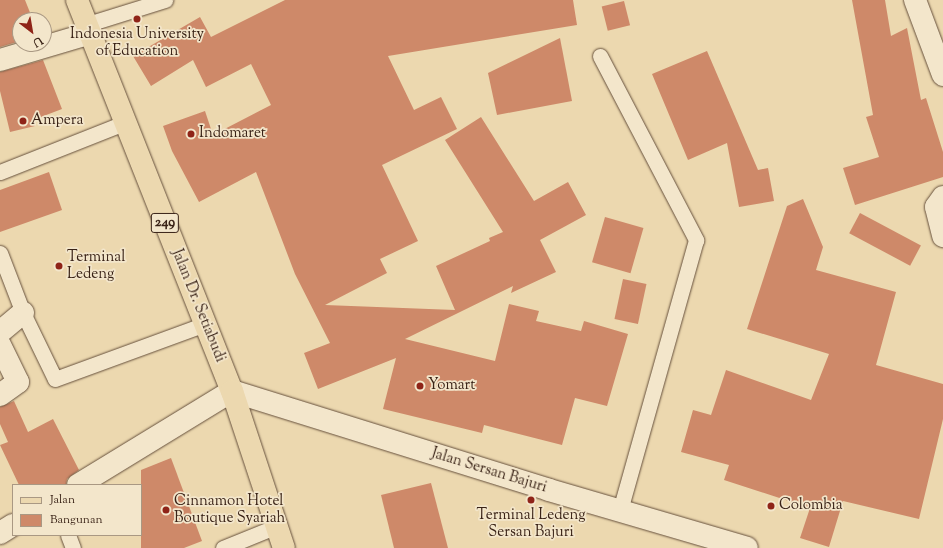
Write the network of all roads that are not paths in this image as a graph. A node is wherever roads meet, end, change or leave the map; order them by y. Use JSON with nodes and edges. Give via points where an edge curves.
{"nodes":[{"id":1,"x":77,"y":0,"type":"edge"},
{"id":2,"x":165,"y":0,"type":"edge"},
{"id":3,"x":915,"y":0,"type":"edge"},
{"id":4,"x":90,"y":28,"type":"junction"},
{"id":5,"x":600,"y":56,"type":"dead end"},
{"id":6,"x":0,"y":60,"type":"edge"},
{"id":7,"x":943,"y":75,"type":"edge"},
{"id":8,"x":126,"y":122,"type":"junction"},
{"id":9,"x":0,"y":172,"type":"edge"},
{"id":10,"x":943,"y":197,"type":"edge"},
{"id":11,"x":943,"y":236,"type":"edge"},
{"id":12,"x":0,"y":253,"type":"edge"},
{"id":13,"x":23,"y":313,"type":"junction"},
{"id":14,"x":205,"y":324,"type":"junction"},
{"id":15,"x":0,"y":332,"type":"edge"},
{"id":16,"x":0,"y":346,"type":"edge"},
{"id":17,"x":232,"y":391,"type":"junction"},
{"id":18,"x":0,"y":395,"type":"edge"},
{"id":19,"x":80,"y":484,"type":"edge"},
{"id":20,"x":620,"y":510,"type":"junction"},
{"id":21,"x":12,"y":526,"type":"edge"},
{"id":22,"x":277,"y":526,"type":"junction"},
{"id":23,"x":0,"y":533,"type":"edge"},
{"id":24,"x":68,"y":536,"type":"edge"},
{"id":25,"x":73,"y":548,"type":"edge"},
{"id":26,"x":223,"y":548,"type":"edge"},
{"id":27,"x":284,"y":548,"type":"edge"},
{"id":28,"x":747,"y":548,"type":"edge"}],
"edges":[{"from":1,"to":4,"type":"main road","name":"Jalan Dr. Setiabudi","number":"249"},
{"from":2,"to":4,"type":"lane"},
{"from":3,"to":7,"type":"main road"},
{"from":4,"to":6,"type":"main road"},
{"from":4,"to":8,"type":"main road","name":"Jalan Dr. Setiabudi","number":"249"},
{"from":5,"to":20,"type":"lane","via":[[696,240]]},
{"from":8,"to":9,"type":"lane"},
{"from":8,"to":14,"type":"main road","name":"Jalan Dr. Setiabudi","number":"249"},
{"from":10,"to":11,"type":"main road","via":[[936,207]]},
{"from":12,"to":13,"type":"lane"},
{"from":13,"to":14,"type":"lane","via":[[53,378],[58,380]]},
{"from":13,"to":15,"type":"main road"},
{"from":14,"to":17,"type":"main road","name":"Jalan Dr. Setiabudi","number":"249"},
{"from":16,"to":18,"type":"main road","via":[[18,382]]},
{"from":17,"to":19,"type":"main road"},
{"from":17,"to":20,"type":"main road","name":"Jalan Sersan Bajuri"},
{"from":17,"to":22,"type":"main road","name":"Jalan Dr. Setiabudi","number":"249"},
{"from":20,"to":28,"type":"main road","name":"Jalan Sersan Bajuri"},
{"from":21,"to":23,"type":"main road"},
{"from":22,"to":26,"type":"lane"},
{"from":22,"to":27,"type":"main road","name":"Jalan Dr. Setiabudi","number":"249"},
{"from":24,"to":25,"type":"lane"}]}
